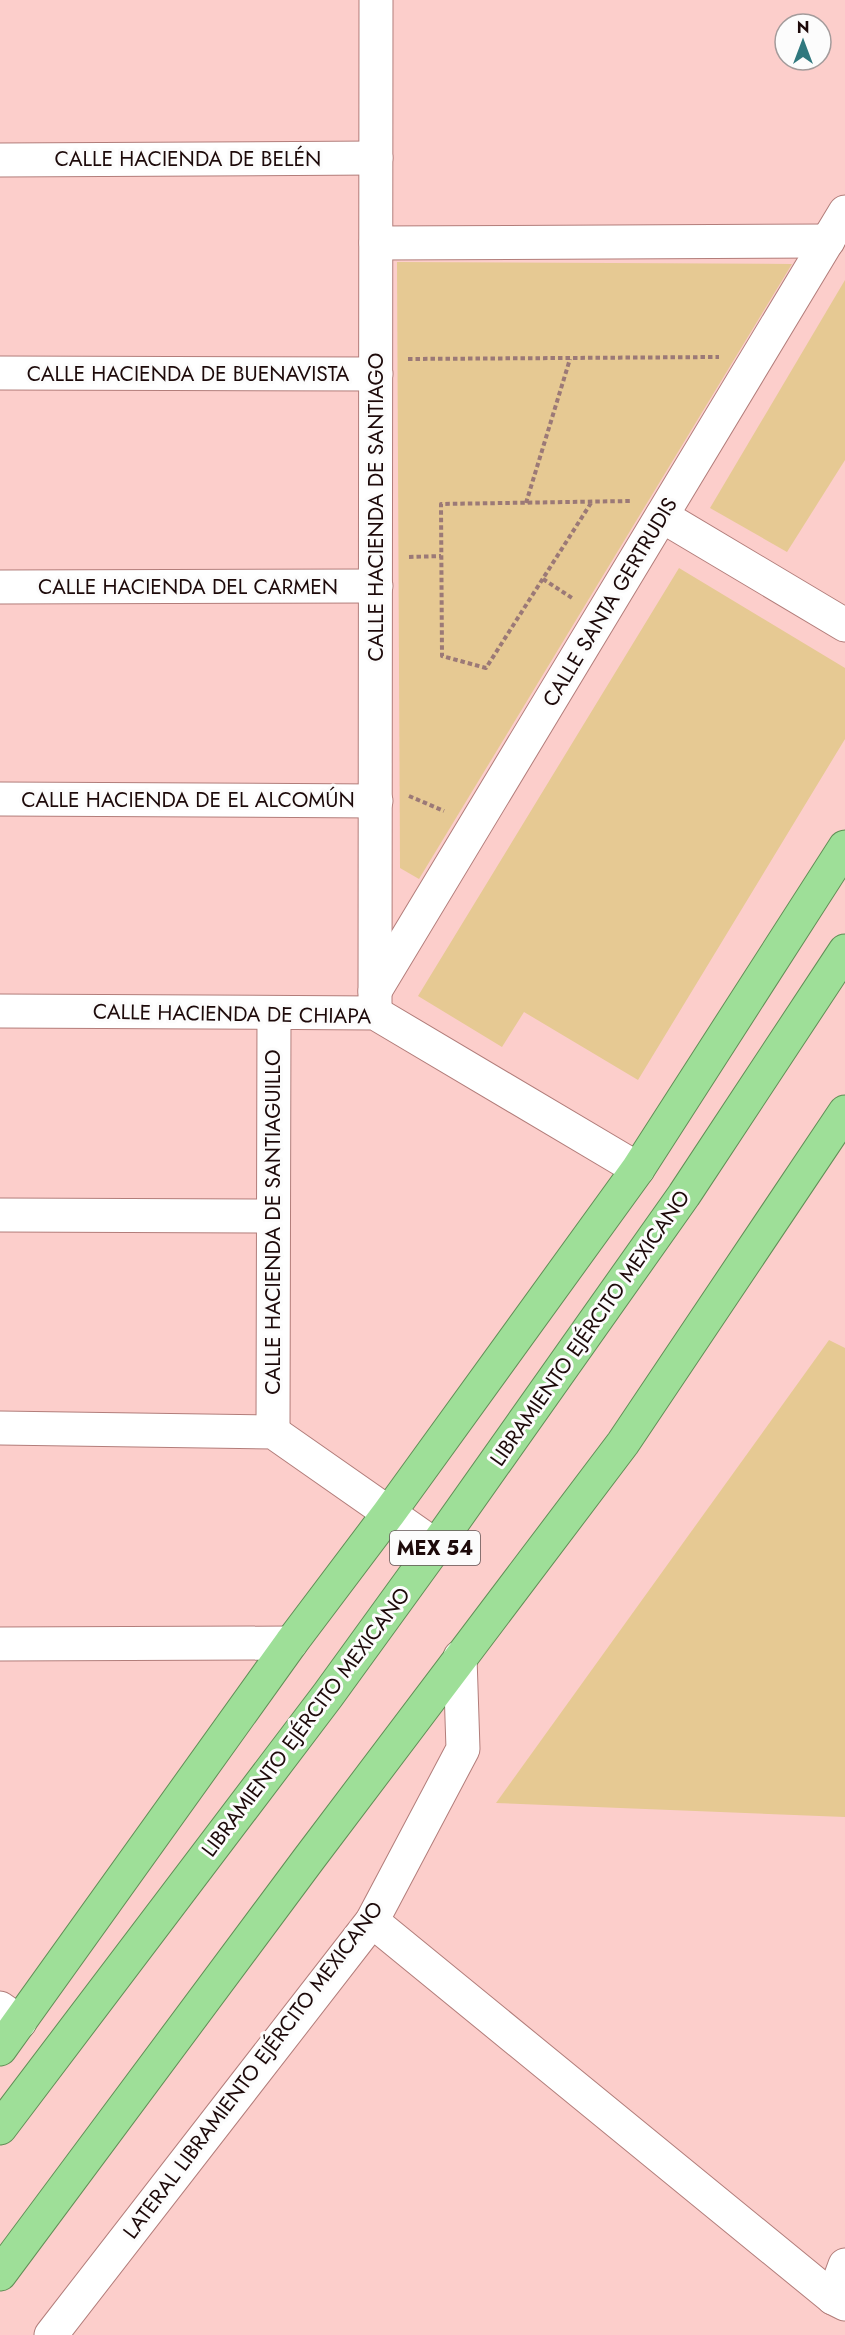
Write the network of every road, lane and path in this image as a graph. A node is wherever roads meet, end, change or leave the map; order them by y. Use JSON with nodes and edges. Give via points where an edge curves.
{"nodes":[{"id":1,"x":376,"y":0,"type":"edge"},
{"id":2,"x":376,"y":158,"type":"junction"},
{"id":3,"x":0,"y":160,"type":"edge"},
{"id":4,"x":845,"y":212,"type":"edge"},
{"id":5,"x":828,"y":241,"type":"junction"},
{"id":6,"x":376,"y":243,"type":"junction"},
{"id":7,"x":726,"y":357,"type":"dead end"},
{"id":8,"x":404,"y":358,"type":"dead end"},
{"id":9,"x":570,"y":358,"type":"junction"},
{"id":10,"x":0,"y":374,"type":"edge"},
{"id":11,"x":376,"y":374,"type":"junction"},
{"id":12,"x":526,"y":503,"type":"junction"},
{"id":13,"x":591,"y":503,"type":"junction"},
{"id":14,"x":651,"y":508,"type":"junction"},
{"id":15,"x":441,"y":556,"type":"junction"},
{"id":16,"x":404,"y":557,"type":"dead end"},
{"id":17,"x":543,"y":579,"type":"junction"},
{"id":18,"x":376,"y":586,"type":"junction"},
{"id":19,"x":0,"y":587,"type":"edge"},
{"id":20,"x":579,"y":603,"type":"dead end"},
{"id":21,"x":845,"y":625,"type":"edge"},
{"id":22,"x":389,"y":797,"type":"junction"},
{"id":23,"x":0,"y":799,"type":"edge"},
{"id":24,"x":452,"y":814,"type":"dead end"},
{"id":25,"x":845,"y":847,"type":"edge"},
{"id":26,"x":845,"y":951,"type":"edge"},
{"id":27,"x":375,"y":1002,"type":"junction"},
{"id":28,"x":0,"y":1011,"type":"edge"},
{"id":29,"x":274,"y":1013,"type":"junction"},
{"id":30,"x":845,"y":1112,"type":"edge"},
{"id":31,"x":638,"y":1169,"type":"junction"},
{"id":32,"x":0,"y":1215,"type":"edge"},
{"id":33,"x":273,"y":1216,"type":"junction"},
{"id":34,"x":0,"y":1428,"type":"edge"},
{"id":35,"x":273,"y":1432,"type":"junction"},
{"id":36,"x":389,"y":1513,"type":"junction"},
{"id":37,"x":436,"y":1546,"type":"junction"},
{"id":38,"x":291,"y":1643,"type":"junction"},
{"id":39,"x":0,"y":1644,"type":"edge"},
{"id":40,"x":460,"y":1657,"type":"junction"},
{"id":41,"x":372,"y":1921,"type":"junction"},
{"id":42,"x":10,"y":2015,"type":"edge"},
{"id":43,"x":0,"y":2049,"type":"edge"},
{"id":44,"x":0,"y":2128,"type":"edge"},
{"id":45,"x":845,"y":2265,"type":"edge"},
{"id":46,"x":0,"y":2274,"type":"edge"},
{"id":47,"x":839,"y":2301,"type":"edge"},
{"id":48,"x":51,"y":2335,"type":"edge"}],
"edges":[{"from":1,"to":2,"type":"street","name":"CALLE HACIENDA DE SANTIAGO"},
{"from":2,"to":3,"type":"street","name":"CALLE HACIENDA DE BELÉN"},
{"from":2,"to":6,"type":"street","name":"CALLE HACIENDA DE SANTIAGO"},
{"from":4,"to":5,"type":"street","name":"CALLE SANTA GERTRUDIS"},
{"from":5,"to":6,"type":"street"},
{"from":5,"to":14,"type":"street","name":"CALLE SANTA GERTRUDIS"},
{"from":6,"to":11,"type":"street","name":"CALLE HACIENDA DE SANTIAGO"},
{"from":7,"to":9,"type":"path"},
{"from":8,"to":9,"type":"path"},
{"from":9,"to":12,"type":"path"},
{"from":10,"to":11,"type":"street","name":"CALLE HACIENDA DE BUENAVISTA"},
{"from":11,"to":18,"type":"street","name":"CALLE HACIENDA DE SANTIAGO"},
{"from":12,"to":13,"type":"path"},
{"from":12,"to":15,"type":"path","via":[[441,504]]},
{"from":13,"to":14,"type":"path"},
{"from":13,"to":17,"type":"path"},
{"from":14,"to":21,"type":"street"},
{"from":14,"to":27,"type":"street","name":"CALLE SANTA GERTRUDIS"},
{"from":15,"to":16,"type":"path"},
{"from":15,"to":17,"type":"path","via":[[442,656],[486,668]]},
{"from":17,"to":20,"type":"path"},
{"from":18,"to":19,"type":"street","name":"CALLE HACIENDA DEL CARMEN"},
{"from":18,"to":22,"type":"street","name":"CALLE HACIENDA DE SANTIAGO"},
{"from":22,"to":23,"type":"street","name":"CALLE HACIENDA DE EL ALCOMÚN"},
{"from":22,"to":24,"type":"path"},
{"from":22,"to":27,"type":"street","name":"CALLE HACIENDA DE SANTIAGO"},
{"from":25,"to":31,"type":"highway"},
{"from":26,"to":37,"type":"highway","name":"LIBRAMIENTO EJÉRCITO MEXICANO","number":"MEX 54","via":[[684,1195]]},
{"from":27,"to":29,"type":"street","name":"CALLE HACIENDA DE CHIAPA"},
{"from":27,"to":31,"type":"street","name":"CALLE HACIENDA DE CHIAPA"},
{"from":28,"to":29,"type":"street","name":"CALLE HACIENDA DE CHIAPA"},
{"from":29,"to":33,"type":"street","name":"CALLE HACIENDA DE SANTIAGUILLO"},
{"from":30,"to":40,"type":"highway","via":[[623,1443]]},
{"from":31,"to":36,"type":"highway"},
{"from":32,"to":33,"type":"street"},
{"from":33,"to":35,"type":"street","name":"CALLE HACIENDA DE SANTIAGUILLO"},
{"from":34,"to":35,"type":"street"},
{"from":35,"to":36,"type":"street"},
{"from":36,"to":37,"type":"street"},
{"from":36,"to":38,"type":"highway"},
{"from":37,"to":44,"type":"highway","name":"LIBRAMIENTO EJÉRCITO MEXICANO","number":"MEX 54"},
{"from":38,"to":39,"type":"street"},
{"from":38,"to":42,"type":"highway"},
{"from":40,"to":41,"type":"street","name":"LATERAL LIBRAMIENTO EJÉRCITO MEXICANO","via":[[463,1749]]},
{"from":40,"to":46,"type":"highway"},
{"from":41,"to":47,"type":"street"},
{"from":41,"to":48,"type":"street","name":"LATERAL LIBRAMIENTO EJÉRCITO MEXICANO"},
{"from":42,"to":43,"type":"highway"},
{"from":45,"to":47,"type":"street"}]}
